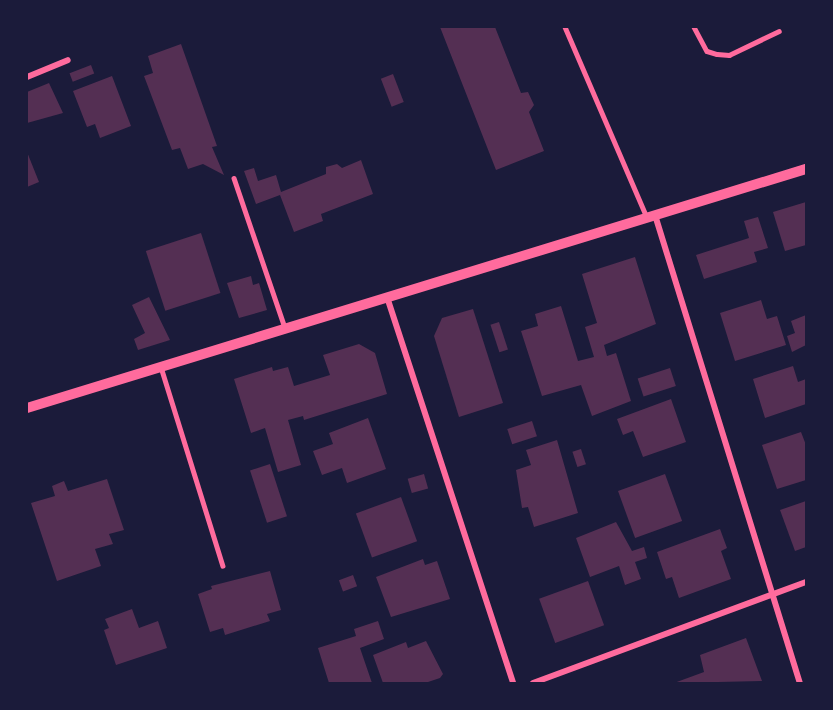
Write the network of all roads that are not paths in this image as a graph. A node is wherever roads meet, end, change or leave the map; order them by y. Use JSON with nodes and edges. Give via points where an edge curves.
{"nodes":[{"id":1,"x":566,"y":27,"type":"edge"},
{"id":2,"x":694,"y":27,"type":"edge"},
{"id":3,"x":779,"y":31,"type":"dead end"},
{"id":4,"x":68,"y":60,"type":"dead end"},
{"id":5,"x":27,"y":77,"type":"edge"},
{"id":6,"x":806,"y":169,"type":"edge"},
{"id":7,"x":234,"y":178,"type":"dead end"},
{"id":8,"x":651,"y":216,"type":"junction"},
{"id":9,"x":387,"y":297,"type":"junction"},
{"id":10,"x":285,"y":328,"type":"junction"},
{"id":11,"x":161,"y":367,"type":"junction"},
{"id":12,"x":27,"y":408,"type":"edge"},
{"id":13,"x":223,"y":566,"type":"dead end"},
{"id":14,"x":806,"y":582,"type":"edge"},
{"id":15,"x":772,"y":594,"type":"junction"},
{"id":16,"x":513,"y":683,"type":"edge"},
{"id":17,"x":533,"y":683,"type":"edge"},
{"id":18,"x":800,"y":683,"type":"edge"}],
"edges":[{"from":1,"to":8,"type":"lane"},
{"from":2,"to":3,"type":"lane","via":[[707,51],[729,54]]},
{"from":4,"to":5,"type":"street"},
{"from":6,"to":8,"type":"street"},
{"from":7,"to":10,"type":"lane"},
{"from":8,"to":9,"type":"street"},
{"from":8,"to":15,"type":"street"},
{"from":9,"to":10,"type":"street"},
{"from":9,"to":16,"type":"street"},
{"from":10,"to":11,"type":"street"},
{"from":11,"to":12,"type":"street"},
{"from":11,"to":13,"type":"lane"},
{"from":14,"to":15,"type":"street"},
{"from":15,"to":17,"type":"street"},
{"from":15,"to":18,"type":"street"}]}
